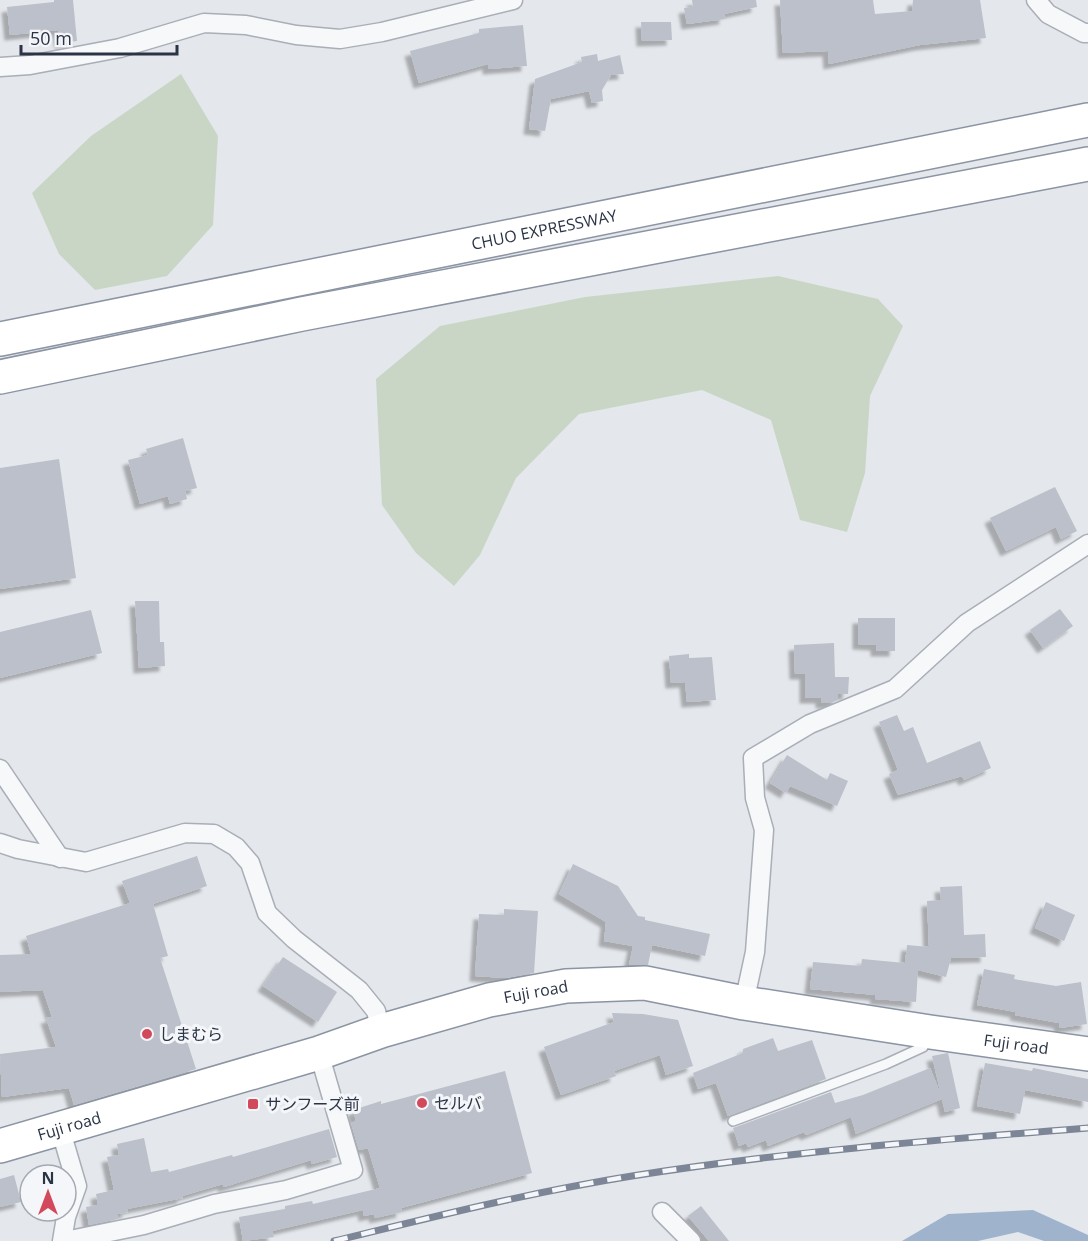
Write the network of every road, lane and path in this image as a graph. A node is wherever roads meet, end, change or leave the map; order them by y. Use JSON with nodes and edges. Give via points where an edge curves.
{"nodes":[{"id":1,"x":513,"y":0,"type":"edge"},
{"id":2,"x":1036,"y":0,"type":"edge"},
{"id":3,"x":1088,"y":33,"type":"edge"},
{"id":4,"x":0,"y":67,"type":"edge"},
{"id":5,"x":1088,"y":120,"type":"edge"},
{"id":6,"x":1088,"y":164,"type":"edge"},
{"id":7,"x":0,"y":339,"type":"edge"},
{"id":8,"x":0,"y":377,"type":"edge"},
{"id":9,"x":1088,"y":544,"type":"edge"},
{"id":10,"x":0,"y":769,"type":"edge"},
{"id":11,"x":0,"y":843,"type":"edge"},
{"id":12,"x":60,"y":858,"type":"junction"},
{"id":13,"x":744,"y":1003,"type":"junction"},
{"id":14,"x":381,"y":1031,"type":"junction"},
{"id":15,"x":930,"y":1032,"type":"junction"},
{"id":16,"x":319,"y":1053,"type":"junction"},
{"id":17,"x":1088,"y":1054,"type":"edge"},
{"id":18,"x":733,"y":1121,"type":"dead end"},
{"id":19,"x":60,"y":1128,"type":"junction"},
{"id":20,"x":0,"y":1146,"type":"edge"},
{"id":21,"x":662,"y":1212,"type":"dead end"},
{"id":22,"x":63,"y":1241,"type":"edge"},
{"id":23,"x":690,"y":1241,"type":"edge"}],
"edges":[{"from":1,"to":4,"type":"street","via":[[340,39],[204,23],[120,48]]},
{"from":2,"to":3,"type":"street","via":[[1048,14]]},
{"from":5,"to":7,"type":"highway","name":"CHUO EXPRESSWAY"},
{"from":6,"to":8,"type":"highway","via":[[302,314]]},
{"from":9,"to":13,"type":"street","via":[[967,623],[895,689],[810,724],[753,758],[754,798],[764,830],[754,952]]},
{"from":10,"to":12,"type":"street"},
{"from":11,"to":12,"type":"street"},
{"from":12,"to":14,"type":"street","via":[[86,862],[185,833],[214,834],[236,847],[250,863],[267,914],[359,990],[376,1011]]},
{"from":13,"to":14,"type":"highway","name":"Fuji road","via":[[645,983],[566,986],[489,1000]]},
{"from":13,"to":15,"type":"highway","name":"Fuji road"},
{"from":14,"to":16,"type":"highway","name":"Fuji road"},
{"from":15,"to":17,"type":"highway","name":"Fuji road"},
{"from":15,"to":18,"type":"lane","via":[[923,1047],[905,1056]]},
{"from":16,"to":19,"type":"highway","name":"Fuji road"},
{"from":16,"to":22,"type":"street","via":[[353,1170],[286,1191],[214,1204],[144,1225]]},
{"from":19,"to":20,"type":"highway","name":"Fuji road"},
{"from":19,"to":22,"type":"street","via":[[77,1186],[66,1217]]},
{"from":21,"to":23,"type":"street"}]}
